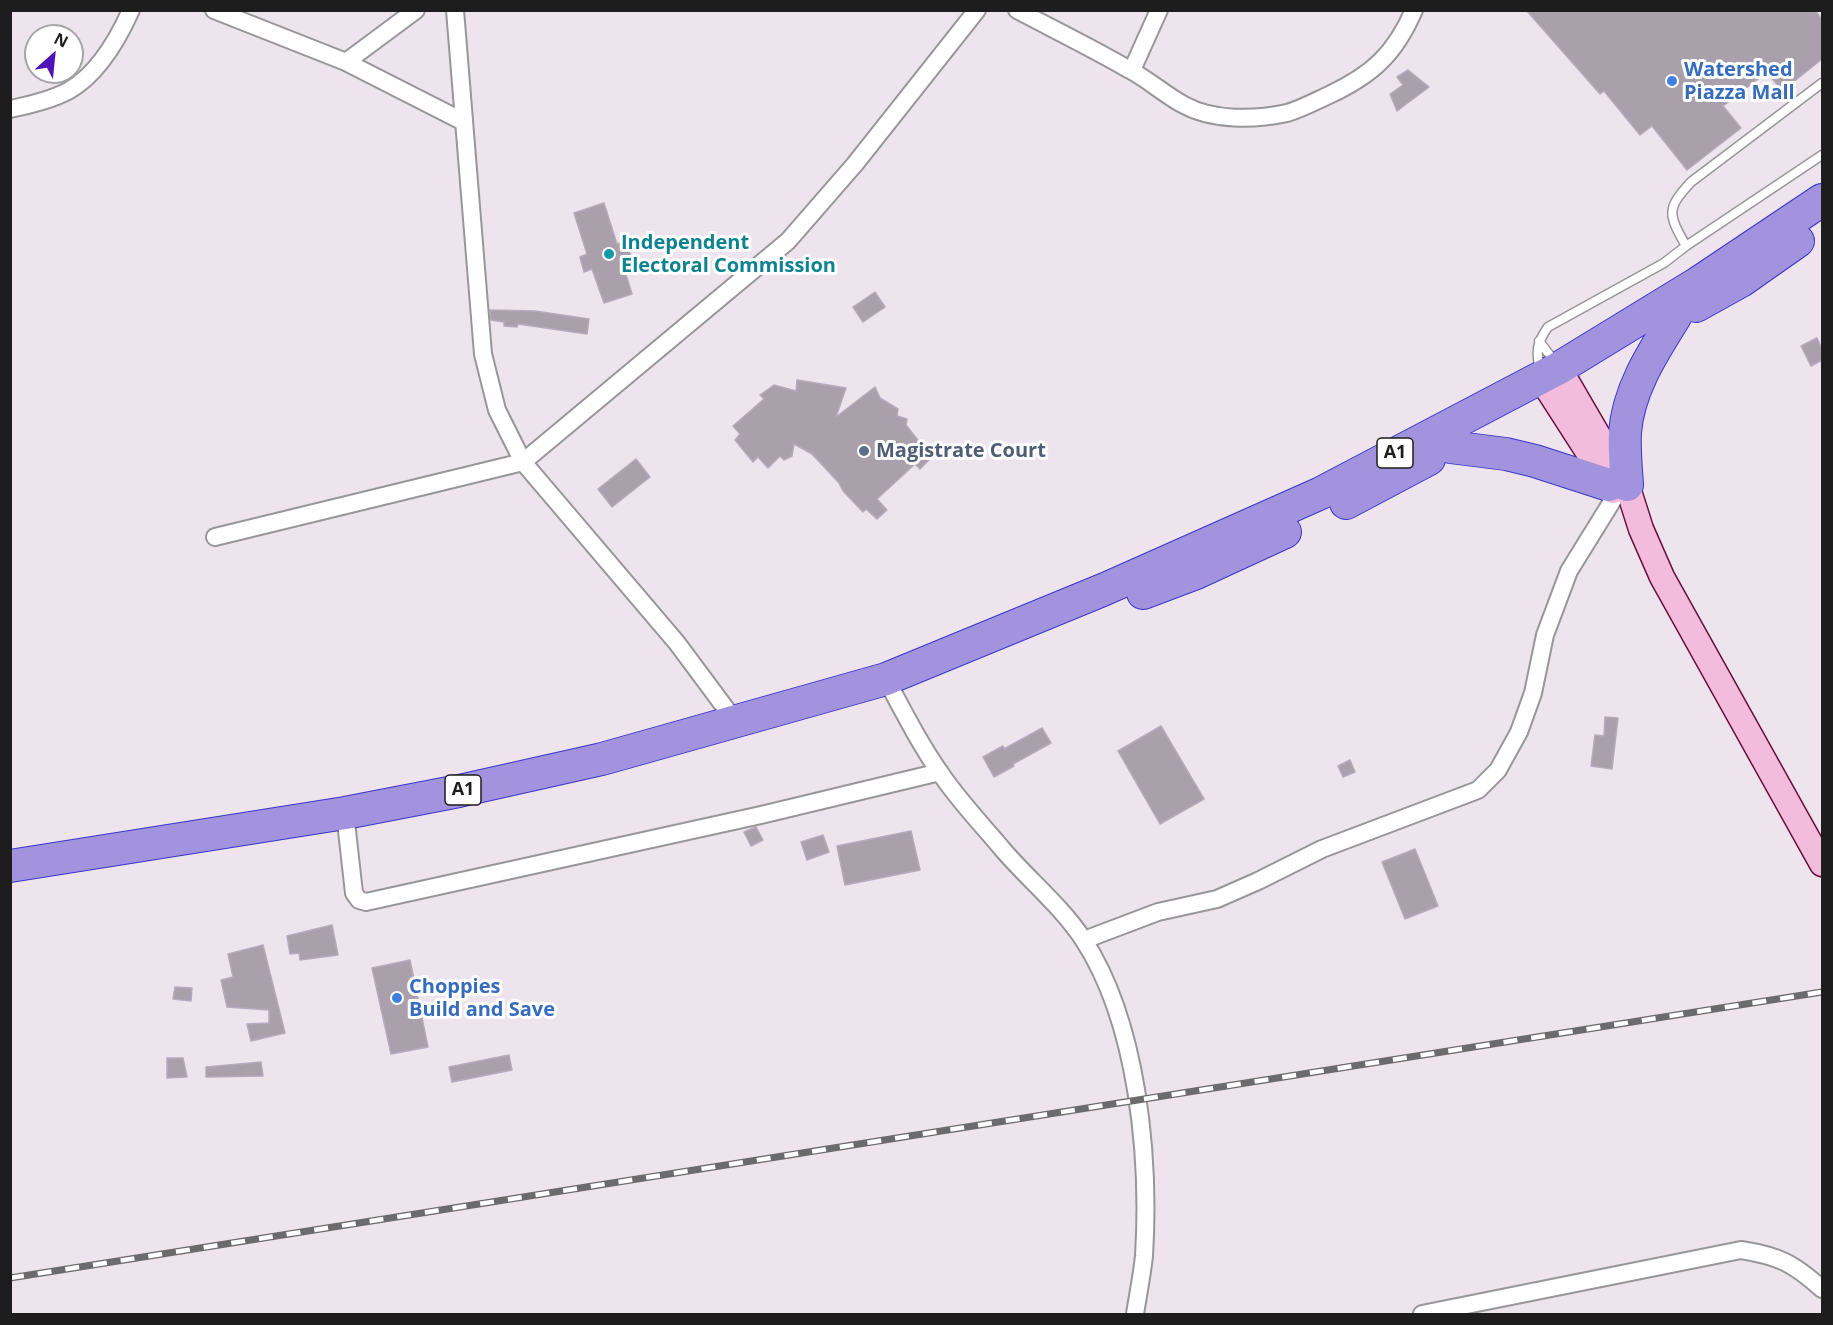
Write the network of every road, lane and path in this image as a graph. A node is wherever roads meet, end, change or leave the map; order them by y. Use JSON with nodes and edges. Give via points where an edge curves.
{"nodes":[{"id":1,"x":131,"y":10,"type":"edge"},
{"id":2,"x":214,"y":10,"type":"edge"},
{"id":3,"x":416,"y":10,"type":"edge"},
{"id":4,"x":455,"y":10,"type":"edge"},
{"id":5,"x":977,"y":10,"type":"edge"},
{"id":6,"x":1017,"y":10,"type":"edge"},
{"id":7,"x":1159,"y":10,"type":"edge"},
{"id":8,"x":1414,"y":10,"type":"edge"},
{"id":9,"x":346,"y":62,"type":"junction"},
{"id":10,"x":1131,"y":70,"type":"junction"},
{"id":11,"x":1822,"y":83,"type":"edge"},
{"id":12,"x":10,"y":109,"type":"edge"},
{"id":13,"x":464,"y":123,"type":"junction"},
{"id":14,"x":1822,"y":155,"type":"edge"},
{"id":15,"x":1822,"y":200,"type":"edge"},
{"id":16,"x":1822,"y":223,"type":"edge"},
{"id":17,"x":1686,"y":246,"type":"junction"},
{"id":18,"x":1676,"y":317,"type":"junction"},
{"id":19,"x":1539,"y":341,"type":"junction"},
{"id":20,"x":1553,"y":380,"type":"junction"},
{"id":21,"x":1450,"y":447,"type":"junction"},
{"id":22,"x":523,"y":462,"type":"junction"},
{"id":23,"x":1617,"y":489,"type":"junction"},
{"id":24,"x":215,"y":537,"type":"dead end"},
{"id":25,"x":942,"y":657,"type":"junction"},
{"id":26,"x":886,"y":679,"type":"junction"},
{"id":27,"x":735,"y":721,"type":"junction"},
{"id":28,"x":940,"y":772,"type":"junction"},
{"id":29,"x":345,"y":813,"type":"junction"},
{"id":30,"x":1822,"y":864,"type":"edge"},
{"id":31,"x":21,"y":865,"type":"edge"},
{"id":32,"x":1084,"y":940,"type":"junction"},
{"id":33,"x":1822,"y":1289,"type":"edge"},
{"id":34,"x":1135,"y":1314,"type":"edge"},
{"id":35,"x":1422,"y":1314,"type":"edge"}],
"edges":[{"from":1,"to":12,"type":"street","via":[[87,77],[69,91]]},
{"from":2,"to":9,"type":"street"},
{"from":3,"to":9,"type":"street"},
{"from":4,"to":13,"type":"street"},
{"from":5,"to":22,"type":"street","via":[[855,164],[788,241]]},
{"from":6,"to":10,"type":"street"},
{"from":7,"to":10,"type":"street"},
{"from":8,"to":10,"type":"street","via":[[1383,62],[1341,88],[1288,113],[1244,118],[1210,114],[1186,106]]},
{"from":9,"to":13,"type":"street"},
{"from":11,"to":17,"type":"lane","via":[[1691,182],[1676,199],[1671,210],[1674,225]]},
{"from":13,"to":22,"type":"street","via":[[483,354],[497,410]]},
{"from":14,"to":17,"type":"lane"},
{"from":15,"to":20,"type":"highway","number":"A1"},
{"from":16,"to":18,"type":"highway","number":"A1","via":[[1741,281]]},
{"from":17,"to":19,"type":"lane","via":[[1548,327]]},
{"from":18,"to":20,"type":"highway","number":"A1"},
{"from":18,"to":23,"type":"highway","via":[[1644,369],[1629,409]]},
{"from":19,"to":20,"type":"lane"},
{"from":19,"to":20,"type":"lane","via":[[1537,355]]},
{"from":20,"to":21,"type":"highway","number":"A1"},
{"from":20,"to":23,"type":"main road"},
{"from":20,"to":25,"type":"highway","number":"A1","via":[[1321,493]]},
{"from":21,"to":23,"type":"highway","via":[[1535,461]]},
{"from":21,"to":25,"type":"highway","number":"A1","via":[[1326,513],[1196,573],[1026,637]]},
{"from":22,"to":24,"type":"street"},
{"from":22,"to":27,"type":"street","via":[[677,643]]},
{"from":23,"to":30,"type":"main road"},
{"from":23,"to":32,"type":"street","via":[[1569,571],[1545,634],[1533,693],[1519,732],[1498,770],[1478,790],[1322,849],[1217,899],[1158,912]]},
{"from":25,"to":26,"type":"highway","number":"A1"},
{"from":26,"to":27,"type":"highway","number":"A1"},
{"from":26,"to":28,"type":"street"},
{"from":27,"to":29,"type":"highway","number":"A1","via":[[602,759]]},
{"from":28,"to":29,"type":"street","via":[[366,902],[354,893]]},
{"from":28,"to":32,"type":"street"},
{"from":29,"to":31,"type":"highway","number":"A1"},
{"from":32,"to":34,"type":"street","via":[[1107,982],[1122,1026],[1137,1099],[1144,1158],[1144,1256]]},
{"from":33,"to":35,"type":"street","via":[[1790,1263],[1741,1250]]}]}
